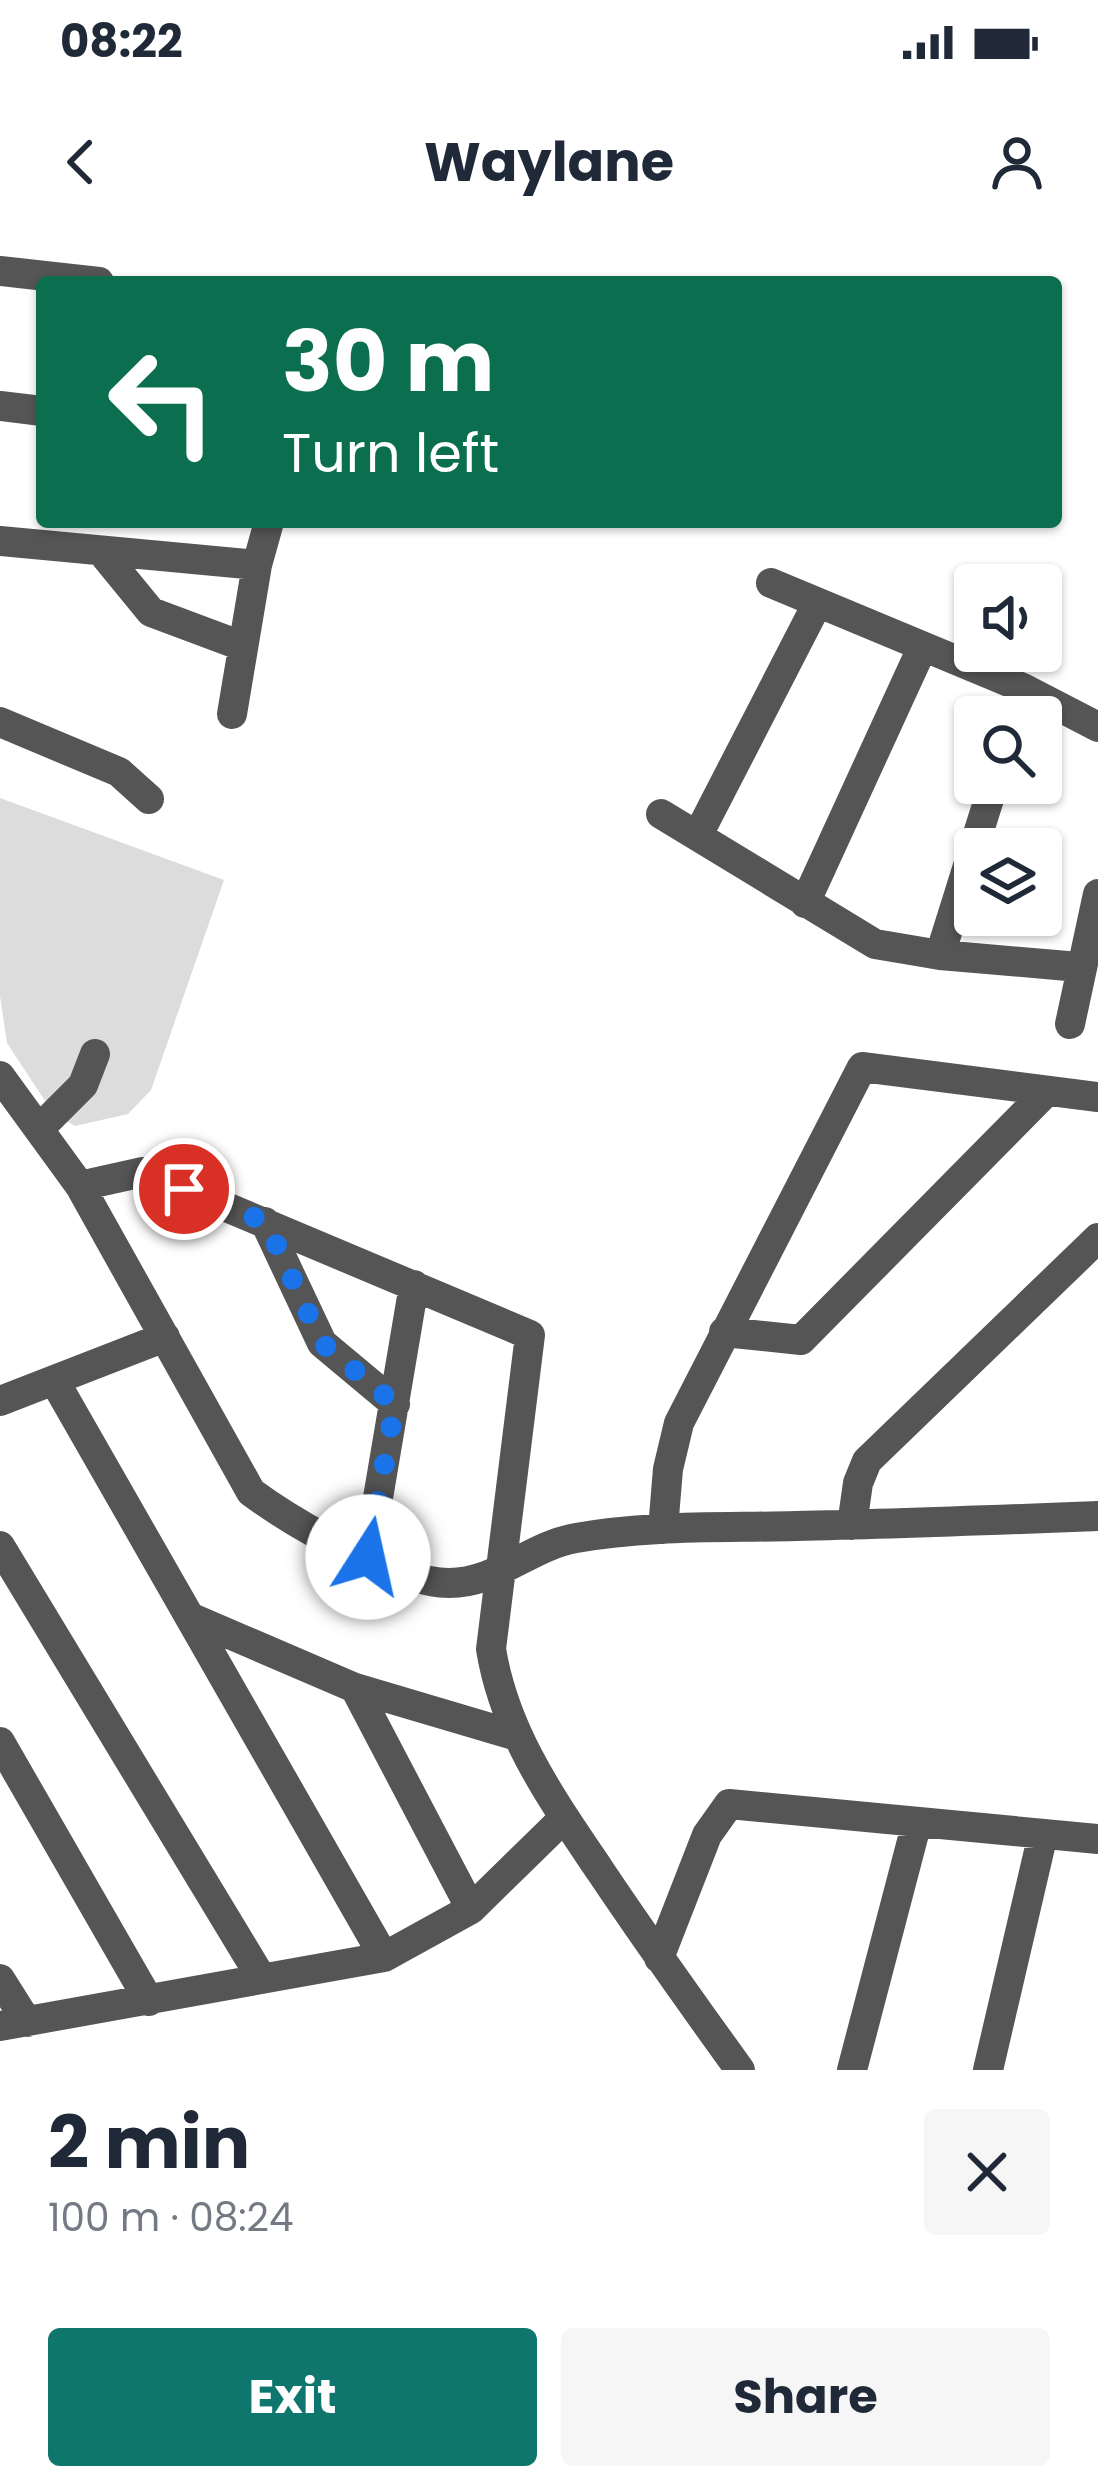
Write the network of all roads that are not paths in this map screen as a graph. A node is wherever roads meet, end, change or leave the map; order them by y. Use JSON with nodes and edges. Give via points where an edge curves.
{"nodes":[{"id":1,"x":0,"y":271,"type":"edge"},
{"id":2,"x":45,"y":276,"type":"edge"},
{"id":3,"x":0,"y":406,"type":"edge"},
{"id":4,"x":36,"y":410,"type":"edge"},
{"id":5,"x":267,"y":528,"type":"edge"},
{"id":6,"x":0,"y":541,"type":"edge"},
{"id":7,"x":100,"y":551,"type":"junction"},
{"id":8,"x":256,"y":565,"type":"junction"},
{"id":9,"x":771,"y":583,"type":"dead end"},
{"id":10,"x":817,"y":604,"type":"junction"},
{"id":11,"x":242,"y":646,"type":"junction"},
{"id":12,"x":922,"y":649,"type":"junction"},
{"id":13,"x":1008,"y":696,"type":"edge"},
{"id":14,"x":232,"y":715,"type":"dead end"},
{"id":15,"x":1062,"y":716,"type":"edge"},
{"id":16,"x":0,"y":722,"type":"edge"},
{"id":17,"x":1098,"y":727,"type":"edge"},
{"id":18,"x":149,"y":799,"type":"dead end"},
{"id":19,"x":987,"y":804,"type":"edge"},
{"id":20,"x":661,"y":814,"type":"dead end"},
{"id":21,"x":698,"y":835,"type":"junction"},
{"id":22,"x":1098,"y":894,"type":"edge"},
{"id":23,"x":805,"y":903,"type":"junction"},
{"id":24,"x":940,"y":955,"type":"junction"},
{"id":25,"x":1079,"y":967,"type":"junction"},
{"id":26,"x":1070,"y":1024,"type":"dead end"},
{"id":27,"x":95,"y":1054,"type":"dead end"},
{"id":28,"x":0,"y":1076,"type":"edge"},
{"id":29,"x":1046,"y":1091,"type":"junction"},
{"id":30,"x":1098,"y":1097,"type":"edge"},
{"id":31,"x":39,"y":1129,"type":"junction"},
{"id":32,"x":80,"y":1186,"type":"junction"},
{"id":33,"x":266,"y":1222,"type":"junction"},
{"id":34,"x":1098,"y":1238,"type":"edge"},
{"id":35,"x":414,"y":1285,"type":"junction"},
{"id":36,"x":724,"y":1332,"type":"junction"},
{"id":37,"x":165,"y":1336,"type":"junction"},
{"id":38,"x":54,"y":1380,"type":"junction"},
{"id":39,"x":0,"y":1401,"type":"edge"},
{"id":40,"x":395,"y":1404,"type":"junction"},
{"id":41,"x":1098,"y":1516,"type":"edge"},
{"id":42,"x":852,"y":1525,"type":"junction"},
{"id":43,"x":663,"y":1529,"type":"junction"},
{"id":44,"x":0,"y":1546,"type":"edge"},
{"id":45,"x":368,"y":1557,"type":"junction"},
{"id":46,"x":499,"y":1573,"type":"junction"},
{"id":47,"x":192,"y":1618,"type":"junction"},
{"id":48,"x":355,"y":1688,"type":"junction"},
{"id":49,"x":514,"y":1735,"type":"junction"},
{"id":50,"x":0,"y":1742,"type":"edge"},
{"id":51,"x":564,"y":1818,"type":"junction"},
{"id":52,"x":917,"y":1822,"type":"junction"},
{"id":53,"x":1043,"y":1834,"type":"junction"},
{"id":54,"x":1098,"y":1839,"type":"edge"},
{"id":55,"x":471,"y":1909,"type":"junction"},
{"id":56,"x":384,"y":1957,"type":"junction"},
{"id":57,"x":658,"y":1958,"type":"junction"},
{"id":58,"x":0,"y":1979,"type":"edge"},
{"id":59,"x":262,"y":1979,"type":"junction"},
{"id":60,"x":149,"y":2001,"type":"junction"},
{"id":61,"x":14,"y":2024,"type":"edge"},
{"id":62,"x":740,"y":2070,"type":"edge"},
{"id":63,"x":852,"y":2070,"type":"edge"},
{"id":64,"x":988,"y":2070,"type":"edge"}],
"edges":[{"from":1,"to":2,"type":"street"},
{"from":3,"to":4,"type":"street"},
{"from":5,"to":8,"type":"street"},
{"from":6,"to":7,"type":"street"},
{"from":7,"to":8,"type":"street"},
{"from":7,"to":11,"type":"street","via":[[151,612]]},
{"from":8,"to":11,"type":"street"},
{"from":9,"to":10,"type":"street"},
{"from":10,"to":12,"type":"street"},
{"from":10,"to":21,"type":"street"},
{"from":11,"to":14,"type":"street"},
{"from":12,"to":13,"type":"street"},
{"from":12,"to":23,"type":"street"},
{"from":15,"to":17,"type":"street"},
{"from":16,"to":18,"type":"street","via":[[119,772]]},
{"from":19,"to":24,"type":"street"},
{"from":20,"to":21,"type":"street"},
{"from":21,"to":23,"type":"street"},
{"from":22,"to":25,"type":"street"},
{"from":23,"to":24,"type":"street","via":[[875,944]]},
{"from":24,"to":25,"type":"street"},
{"from":25,"to":26,"type":"street"},
{"from":27,"to":31,"type":"street","via":[[83,1085]]},
{"from":28,"to":31,"type":"street"},
{"from":29,"to":30,"type":"street"},
{"from":29,"to":36,"type":"street","via":[[801,1340]]},
{"from":29,"to":36,"type":"street","via":[[862,1067]]},
{"from":31,"to":32,"type":"street"},
{"from":32,"to":33,"type":"street","via":[[143,1172]]},
{"from":32,"to":37,"type":"street"},
{"from":33,"to":35,"type":"street"},
{"from":33,"to":40,"type":"street","via":[[322,1343]]},
{"from":34,"to":42,"type":"street","via":[[867,1460]]},
{"from":35,"to":40,"type":"street"},
{"from":35,"to":46,"type":"street","via":[[530,1335]]},
{"from":36,"to":43,"type":"street","via":[[679,1423]]},
{"from":37,"to":38,"type":"street"},
{"from":37,"to":45,"type":"street","via":[[251,1492]]},
{"from":38,"to":39,"type":"street"},
{"from":38,"to":47,"type":"street"},
{"from":40,"to":45,"type":"street"},
{"from":41,"to":42,"type":"street"},
{"from":42,"to":43,"type":"street"},
{"from":43,"to":46,"type":"street","via":[[538,1548]]},
{"from":44,"to":59,"type":"street"},
{"from":45,"to":46,"type":"street","via":[[448,1583]]},
{"from":46,"to":49,"type":"street","via":[[491,1649]]},
{"from":47,"to":48,"type":"street"},
{"from":47,"to":56,"type":"street"},
{"from":48,"to":49,"type":"street"},
{"from":48,"to":55,"type":"street"},
{"from":49,"to":51,"type":"street"},
{"from":50,"to":60,"type":"street"},
{"from":51,"to":55,"type":"street"},
{"from":51,"to":57,"type":"street"},
{"from":52,"to":53,"type":"street"},
{"from":52,"to":57,"type":"street","via":[[729,1804],[707,1835]]},
{"from":52,"to":63,"type":"street"},
{"from":53,"to":54,"type":"street"},
{"from":53,"to":64,"type":"street"},
{"from":55,"to":56,"type":"street"},
{"from":56,"to":59,"type":"street"},
{"from":57,"to":62,"type":"street"},
{"from":58,"to":61,"type":"street"},
{"from":59,"to":60,"type":"street"},
{"from":60,"to":61,"type":"street"}]}
